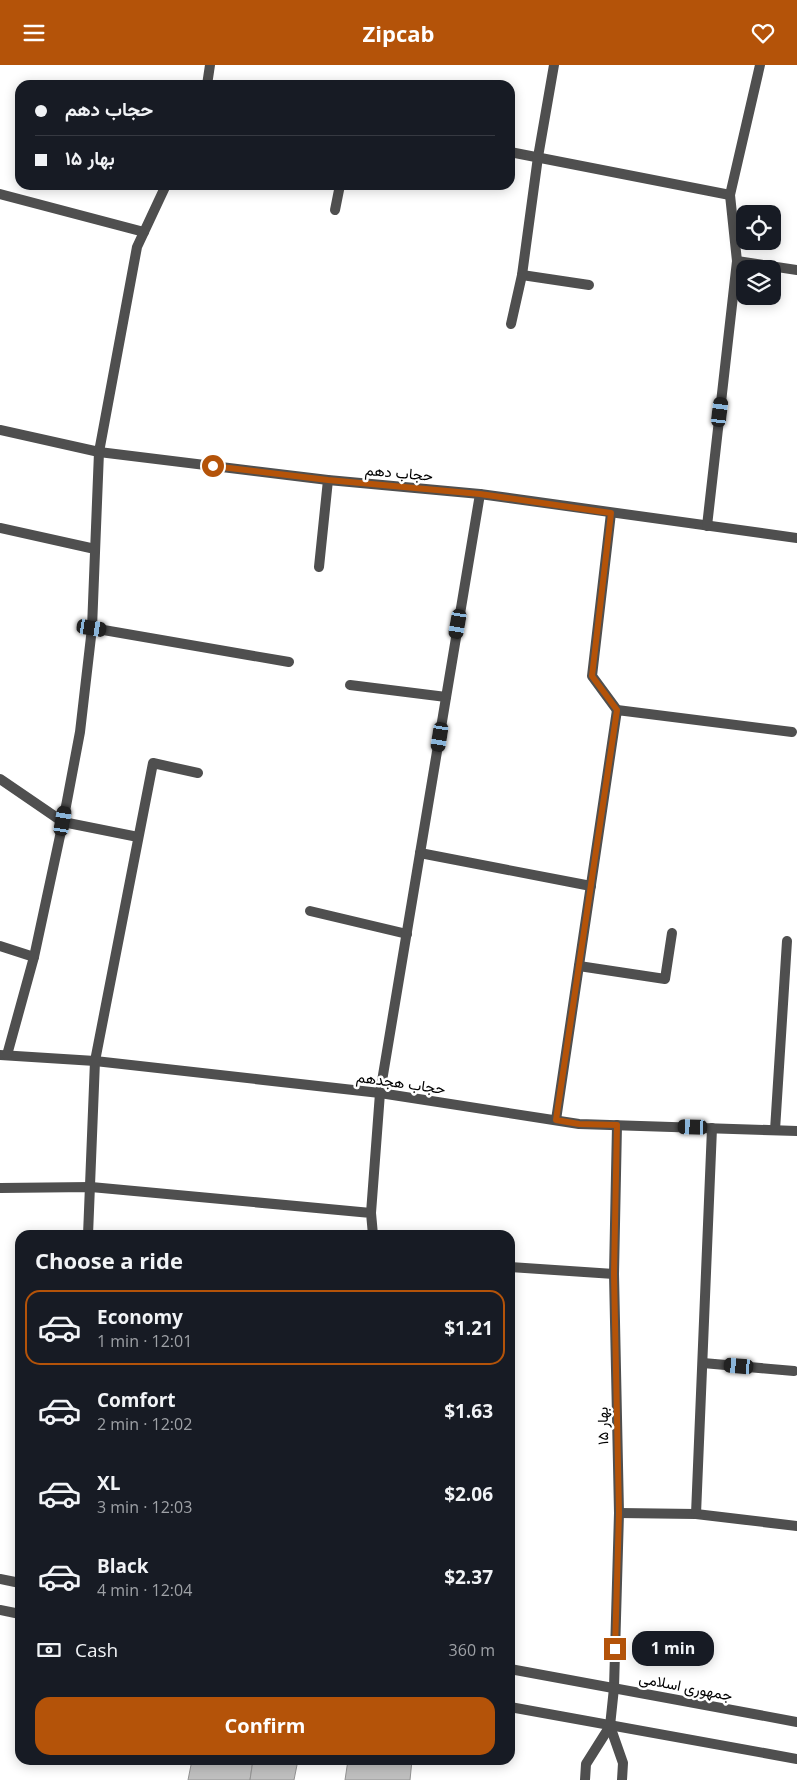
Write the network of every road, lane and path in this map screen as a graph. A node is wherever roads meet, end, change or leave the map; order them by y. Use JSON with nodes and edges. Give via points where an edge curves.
{"nodes":[{"id":1,"x":210,"y":65,"type":"edge"},
{"id":2,"x":554,"y":65,"type":"edge"},
{"id":3,"x":760,"y":65,"type":"edge"},
{"id":4,"x":208,"y":80,"type":"edge"},
{"id":5,"x":515,"y":154,"type":"edge"},
{"id":6,"x":538,"y":157,"type":"junction"},
{"id":7,"x":164,"y":190,"type":"edge"},
{"id":8,"x":339,"y":190,"type":"edge"},
{"id":9,"x":0,"y":194,"type":"edge"},
{"id":10,"x":730,"y":195,"type":"junction"},
{"id":11,"x":335,"y":210,"type":"dead end"},
{"id":12,"x":144,"y":232,"type":"junction"},
{"id":13,"x":737,"y":260,"type":"edge"},
{"id":14,"x":781,"y":268,"type":"edge"},
{"id":15,"x":736,"y":270,"type":"edge"},
{"id":16,"x":797,"y":270,"type":"edge"},
{"id":17,"x":522,"y":275,"type":"junction"},
{"id":18,"x":589,"y":285,"type":"dead end"},
{"id":19,"x":511,"y":324,"type":"dead end"},
{"id":20,"x":0,"y":430,"type":"edge"},
{"id":21,"x":99,"y":452,"type":"junction"},
{"id":22,"x":328,"y":480,"type":"junction"},
{"id":23,"x":480,"y":494,"type":"junction"},
{"id":24,"x":611,"y":513,"type":"junction"},
{"id":25,"x":707,"y":526,"type":"junction"},
{"id":26,"x":0,"y":528,"type":"edge"},
{"id":27,"x":797,"y":539,"type":"edge"},
{"id":28,"x":95,"y":549,"type":"junction"},
{"id":29,"x":319,"y":567,"type":"dead end"},
{"id":30,"x":92,"y":628,"type":"junction"},
{"id":31,"x":289,"y":662,"type":"dead end"},
{"id":32,"x":350,"y":685,"type":"dead end"},
{"id":33,"x":446,"y":697,"type":"junction"},
{"id":34,"x":617,"y":710,"type":"junction"},
{"id":35,"x":792,"y":732,"type":"dead end"},
{"id":36,"x":198,"y":773,"type":"dead end"},
{"id":37,"x":0,"y":779,"type":"edge"},
{"id":38,"x":63,"y":821,"type":"junction"},
{"id":39,"x":138,"y":837,"type":"junction"},
{"id":40,"x":420,"y":853,"type":"junction"},
{"id":41,"x":591,"y":886,"type":"junction"},
{"id":42,"x":310,"y":911,"type":"dead end"},
{"id":43,"x":672,"y":933,"type":"dead end"},
{"id":44,"x":407,"y":934,"type":"junction"},
{"id":45,"x":787,"y":941,"type":"dead end"},
{"id":46,"x":0,"y":946,"type":"edge"},
{"id":47,"x":34,"y":957,"type":"junction"},
{"id":48,"x":579,"y":966,"type":"junction"},
{"id":49,"x":4,"y":1055,"type":"edge"},
{"id":50,"x":95,"y":1061,"type":"junction"},
{"id":51,"x":380,"y":1093,"type":"junction"},
{"id":52,"x":556,"y":1120,"type":"junction"},
{"id":53,"x":617,"y":1125,"type":"junction"},
{"id":54,"x":712,"y":1128,"type":"junction"},
{"id":55,"x":775,"y":1130,"type":"junction"},
{"id":56,"x":797,"y":1131,"type":"edge"},
{"id":57,"x":91,"y":1187,"type":"junction"},
{"id":58,"x":0,"y":1188,"type":"edge"},
{"id":59,"x":372,"y":1213,"type":"junction"},
{"id":60,"x":88,"y":1230,"type":"edge"},
{"id":61,"x":373,"y":1230,"type":"edge"},
{"id":62,"x":515,"y":1267,"type":"edge"},
{"id":63,"x":614,"y":1274,"type":"junction"},
{"id":64,"x":702,"y":1363,"type":"junction"},
{"id":65,"x":794,"y":1371,"type":"dead end"},
{"id":66,"x":619,"y":1513,"type":"junction"},
{"id":67,"x":696,"y":1514,"type":"junction"},
{"id":68,"x":797,"y":1526,"type":"edge"},
{"id":69,"x":0,"y":1579,"type":"edge"},
{"id":70,"x":15,"y":1582,"type":"edge"},
{"id":71,"x":0,"y":1610,"type":"edge"},
{"id":72,"x":15,"y":1613,"type":"edge"},
{"id":73,"x":515,"y":1670,"type":"edge"},
{"id":74,"x":614,"y":1688,"type":"junction"},
{"id":75,"x":515,"y":1708,"type":"edge"},
{"id":76,"x":797,"y":1722,"type":"edge"},
{"id":77,"x":610,"y":1727,"type":"junction"},
{"id":78,"x":797,"y":1759,"type":"edge"},
{"id":79,"x":585,"y":1780,"type":"edge"},
{"id":80,"x":622,"y":1780,"type":"edge"}],
"edges":[{"from":1,"to":4,"type":"street"},
{"from":2,"to":6,"type":"street"},
{"from":3,"to":10,"type":"street"},
{"from":5,"to":6,"type":"street"},
{"from":6,"to":10,"type":"street"},
{"from":6,"to":17,"type":"street"},
{"from":7,"to":12,"type":"street"},
{"from":8,"to":11,"type":"street"},
{"from":9,"to":12,"type":"street"},
{"from":10,"to":13,"type":"street"},
{"from":12,"to":21,"type":"street","via":[[137,247]]},
{"from":14,"to":16,"type":"street"},
{"from":15,"to":25,"type":"street"},
{"from":17,"to":18,"type":"street"},
{"from":17,"to":19,"type":"street"},
{"from":20,"to":21,"type":"street","name":"حجاب دهم"},
{"from":21,"to":22,"type":"street","name":"حجاب دهم"},
{"from":21,"to":28,"type":"street"},
{"from":22,"to":23,"type":"street","name":"حجاب دهم"},
{"from":22,"to":29,"type":"street"},
{"from":23,"to":24,"type":"street","name":"حجاب دهم"},
{"from":23,"to":33,"type":"street"},
{"from":24,"to":25,"type":"street","name":"حجاب دهم"},
{"from":24,"to":34,"type":"street","via":[[592,676]]},
{"from":25,"to":27,"type":"street","name":"حجاب دهم"},
{"from":26,"to":28,"type":"street"},
{"from":28,"to":30,"type":"street"},
{"from":30,"to":31,"type":"street"},
{"from":30,"to":38,"type":"street","via":[[80,732]]},
{"from":32,"to":33,"type":"street"},
{"from":33,"to":40,"type":"street"},
{"from":34,"to":35,"type":"street"},
{"from":34,"to":41,"type":"street"},
{"from":36,"to":39,"type":"street","via":[[153,763]]},
{"from":37,"to":38,"type":"street"},
{"from":38,"to":39,"type":"street"},
{"from":38,"to":47,"type":"street"},
{"from":39,"to":50,"type":"street"},
{"from":40,"to":41,"type":"street"},
{"from":40,"to":44,"type":"street"},
{"from":41,"to":48,"type":"street"},
{"from":42,"to":44,"type":"street"},
{"from":43,"to":48,"type":"street","via":[[665,979]]},
{"from":44,"to":51,"type":"street"},
{"from":45,"to":55,"type":"street"},
{"from":46,"to":47,"type":"street"},
{"from":47,"to":49,"type":"street"},
{"from":48,"to":52,"type":"street"},
{"from":49,"to":50,"type":"street","name":"حجاب هجدهم"},
{"from":50,"to":51,"type":"street","name":"حجاب هجدهم"},
{"from":50,"to":57,"type":"street"},
{"from":51,"to":52,"type":"street","name":"حجاب هجدهم"},
{"from":51,"to":59,"type":"street"},
{"from":52,"to":53,"type":"street","name":"حجاب هجدهم"},
{"from":53,"to":54,"type":"street","name":"حجاب هجدهم"},
{"from":53,"to":63,"type":"street","name":"بهار ۱۵"},
{"from":54,"to":55,"type":"street","name":"حجاب هجدهم"},
{"from":54,"to":64,"type":"street"},
{"from":55,"to":56,"type":"street","name":"حجاب هجدهم"},
{"from":57,"to":58,"type":"street"},
{"from":57,"to":59,"type":"street"},
{"from":57,"to":60,"type":"street"},
{"from":59,"to":61,"type":"street"},
{"from":62,"to":63,"type":"street"},
{"from":63,"to":66,"type":"street","name":"بهار ۱۵"},
{"from":64,"to":65,"type":"street"},
{"from":64,"to":67,"type":"street"},
{"from":66,"to":67,"type":"street"},
{"from":66,"to":74,"type":"street","name":"بهار ۱۵"},
{"from":67,"to":68,"type":"street"},
{"from":69,"to":70,"type":"street"},
{"from":71,"to":72,"type":"street"},
{"from":73,"to":74,"type":"street","name":"جمهوری اسلامی"},
{"from":74,"to":76,"type":"street","name":"جمهوری اسلامی"},
{"from":74,"to":77,"type":"street","name":"بهار ۱۵"},
{"from":75,"to":77,"type":"street"},
{"from":77,"to":78,"type":"street"},
{"from":77,"to":79,"type":"street","via":[[586,1764]]},
{"from":77,"to":80,"type":"street","via":[[623,1763]]}]}
